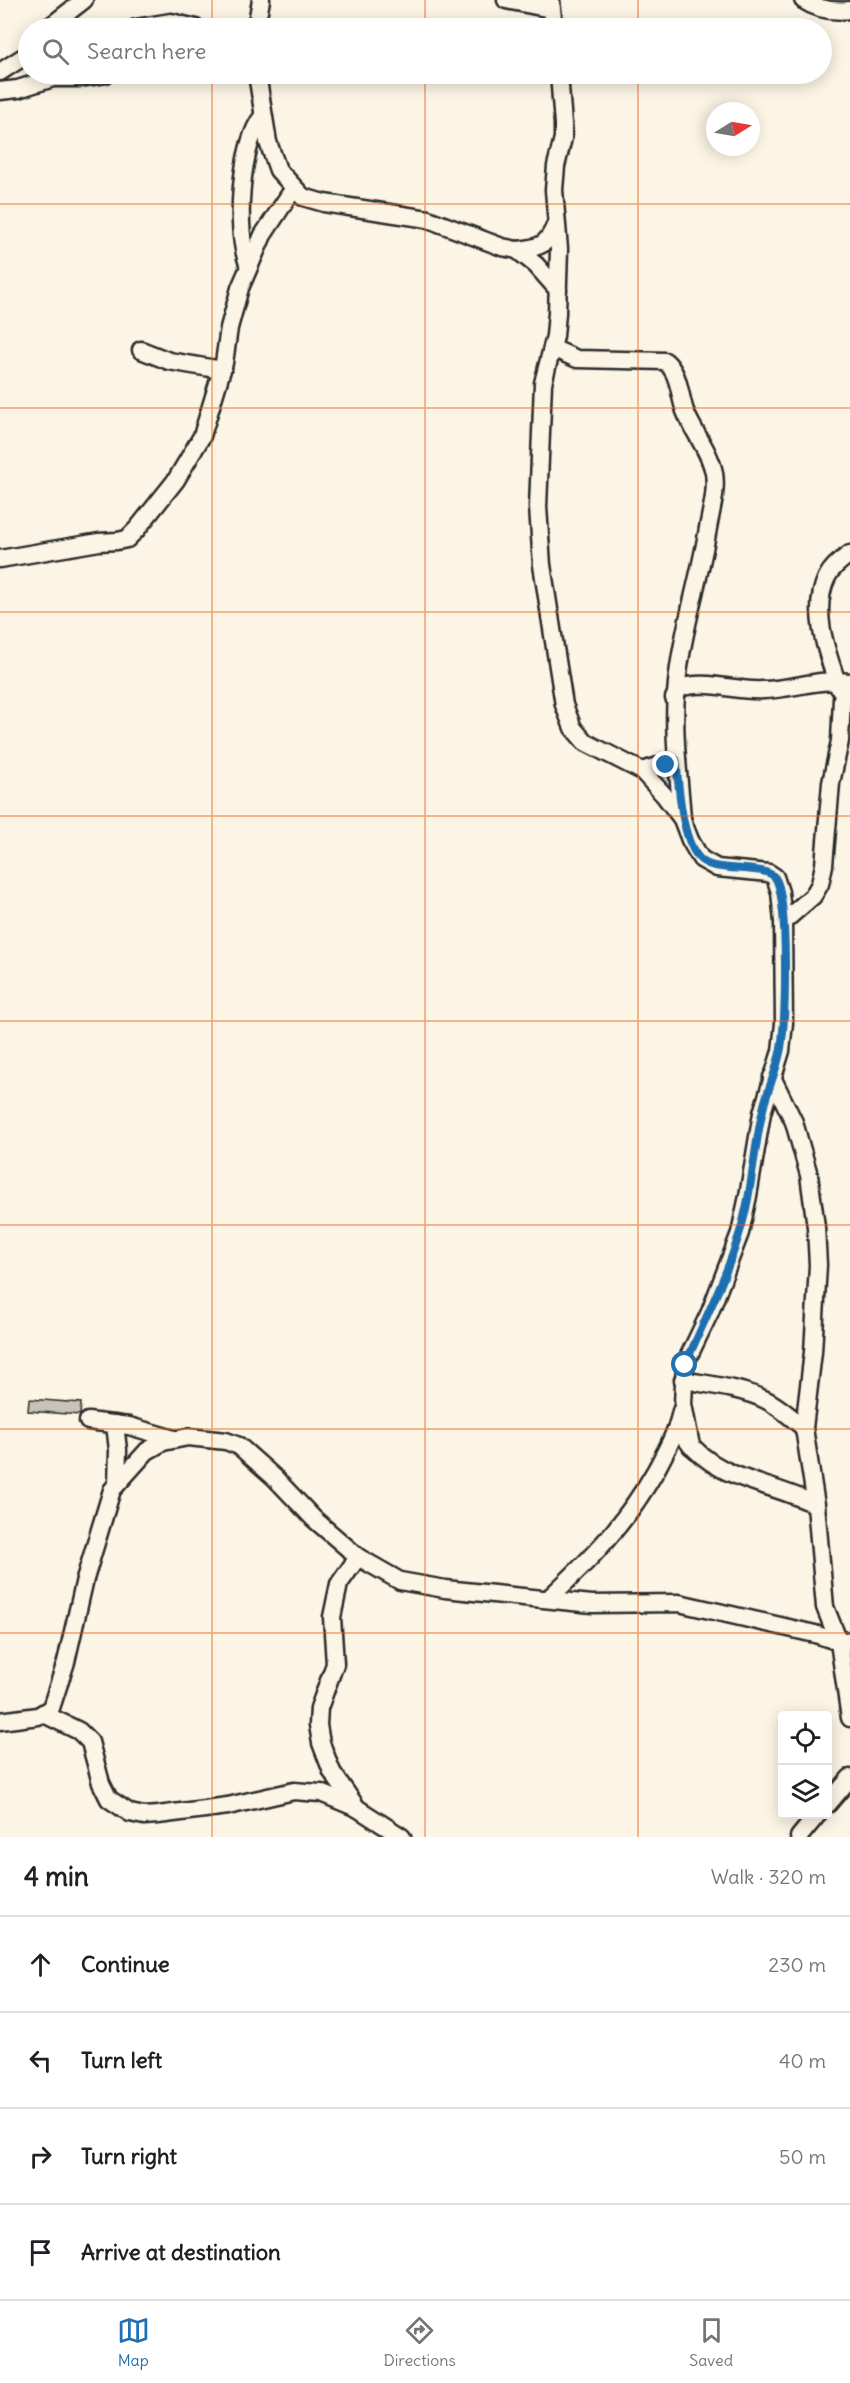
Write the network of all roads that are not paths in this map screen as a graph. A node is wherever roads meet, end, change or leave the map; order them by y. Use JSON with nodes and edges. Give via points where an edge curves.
{"nodes":[{"id":1,"x":84,"y":0,"type":"edge"},
{"id":2,"x":261,"y":0,"type":"edge"},
{"id":3,"x":506,"y":0,"type":"edge"},
{"id":4,"x":803,"y":0,"type":"edge"},
{"id":5,"x":551,"y":5,"type":"edge"},
{"id":6,"x":850,"y":10,"type":"edge"},
{"id":7,"x":61,"y":18,"type":"edge"},
{"id":8,"x":258,"y":18,"type":"edge"},
{"id":9,"x":18,"y":60,"type":"edge"},
{"id":10,"x":0,"y":72,"type":"edge"},
{"id":11,"x":36,"y":84,"type":"edge"},
{"id":12,"x":258,"y":84,"type":"edge"},
{"id":13,"x":560,"y":84,"type":"edge"},
{"id":14,"x":0,"y":91,"type":"edge"},
{"id":15,"x":263,"y":116,"type":"junction"},
{"id":16,"x":294,"y":188,"type":"junction"},
{"id":17,"x":556,"y":223,"type":"junction"},
{"id":18,"x":518,"y":250,"type":"junction"},
{"id":19,"x":249,"y":266,"type":"junction"},
{"id":20,"x":558,"y":290,"type":"junction"},
{"id":21,"x":552,"y":348,"type":"junction"},
{"id":22,"x":141,"y":350,"type":"dead end"},
{"id":23,"x":222,"y":370,"type":"junction"},
{"id":24,"x":850,"y":554,"type":"edge"},
{"id":25,"x":0,"y":559,"type":"edge"},
{"id":26,"x":844,"y":687,"type":"edge"},
{"id":27,"x":676,"y":694,"type":"junction"},
{"id":28,"x":676,"y":760,"type":"junction"},
{"id":29,"x":642,"y":771,"type":"junction"},
{"id":30,"x":682,"y":819,"type":"junction"},
{"id":31,"x":783,"y":922,"type":"junction"},
{"id":32,"x":772,"y":1077,"type":"junction"},
{"id":33,"x":683,"y":1380,"type":"junction"},
{"id":34,"x":683,"y":1404,"type":"junction"},
{"id":35,"x":88,"y":1420,"type":"dead end"},
{"id":36,"x":115,"y":1424,"type":"junction"},
{"id":37,"x":678,"y":1428,"type":"junction"},
{"id":38,"x":804,"y":1428,"type":"junction"},
{"id":39,"x":174,"y":1439,"type":"junction"},
{"id":40,"x":691,"y":1446,"type":"junction"},
{"id":41,"x":117,"y":1484,"type":"junction"},
{"id":42,"x":816,"y":1505,"type":"junction"},
{"id":43,"x":358,"y":1557,"type":"junction"},
{"id":44,"x":549,"y":1598,"type":"junction"},
{"id":45,"x":845,"y":1641,"type":"edge"},
{"id":46,"x":44,"y":1714,"type":"junction"},
{"id":47,"x":850,"y":1718,"type":"edge"},
{"id":48,"x":0,"y":1721,"type":"edge"},
{"id":49,"x":850,"y":1778,"type":"edge"},
{"id":50,"x":832,"y":1799,"type":"edge"},
{"id":51,"x":357,"y":1808,"type":"junction"},
{"id":52,"x":815,"y":1819,"type":"edge"},
{"id":53,"x":402,"y":1837,"type":"edge"},
{"id":54,"x":799,"y":1837,"type":"edge"}],
"edges":[{"from":1,"to":7,"type":"street"},
{"from":2,"to":8,"type":"street"},
{"from":3,"to":5,"type":"street"},
{"from":4,"to":6,"type":"street","via":[[821,9]]},
{"from":9,"to":10,"type":"street"},
{"from":11,"to":14,"type":"street"},
{"from":12,"to":15,"type":"street"},
{"from":13,"to":17,"type":"street","via":[[563,138],[555,174]]},
{"from":15,"to":16,"type":"street","via":[[278,170]]},
{"from":15,"to":19,"type":"street","via":[[249,140],[243,185],[242,252]]},
{"from":16,"to":18,"type":"street","via":[[303,197],[324,203],[428,219]]},
{"from":16,"to":19,"type":"street","via":[[263,235]]},
{"from":17,"to":18,"type":"street","via":[[551,238],[532,249]]},
{"from":17,"to":20,"type":"street"},
{"from":18,"to":20,"type":"street"},
{"from":19,"to":23,"type":"street","via":[[229,328]]},
{"from":20,"to":21,"type":"street"},
{"from":21,"to":27,"type":"street","via":[[577,359],[665,362],[679,384],[684,409],[710,460],[713,498]]},
{"from":21,"to":29,"type":"street","via":[[543,383],[539,528],[564,705],[573,728],[585,742]]},
{"from":22,"to":23,"type":"street","via":[[169,361]]},
{"from":23,"to":25,"type":"street","via":[[202,436],[190,460],[128,539]]},
{"from":24,"to":26,"type":"street","via":[[826,577],[820,600],[821,629]]},
{"from":26,"to":27,"type":"street","via":[[815,681],[762,690],[685,686]]},
{"from":26,"to":31,"type":"street","via":[[820,885]]},
{"from":27,"to":28,"type":"street"},
{"from":27,"to":30,"type":"street"},
{"from":28,"to":29,"type":"street"},
{"from":28,"to":30,"type":"street"},
{"from":29,"to":30,"type":"street"},
{"from":30,"to":31,"type":"street","via":[[700,859],[717,868],[757,870],[775,877]]},
{"from":31,"to":32,"type":"street","via":[[784,1023]]},
{"from":32,"to":33,"type":"street","via":[[740,1233],[685,1365]]},
{"from":32,"to":38,"type":"street","via":[[794,1122],[809,1175],[816,1227],[813,1352]]},
{"from":33,"to":34,"type":"street"},
{"from":33,"to":38,"type":"street","via":[[764,1399]]},
{"from":34,"to":37,"type":"street"},
{"from":34,"to":40,"type":"street"},
{"from":35,"to":36,"type":"street"},
{"from":36,"to":39,"type":"street"},
{"from":36,"to":41,"type":"street"},
{"from":37,"to":40,"type":"street"},
{"from":37,"to":44,"type":"street","via":[[643,1493],[618,1529]]},
{"from":38,"to":42,"type":"street"},
{"from":39,"to":41,"type":"street","via":[[147,1451]]},
{"from":39,"to":43,"type":"street","via":[[198,1436],[238,1446]]},
{"from":40,"to":42,"type":"street","via":[[716,1467]]},
{"from":41,"to":46,"type":"street","via":[[102,1520],[58,1690],[51,1708]]},
{"from":42,"to":45,"type":"street","via":[[825,1607]]},
{"from":43,"to":44,"type":"street","via":[[400,1581]]},
{"from":43,"to":51,"type":"street","via":[[339,1584],[332,1617],[335,1664],[319,1708],[318,1725],[332,1772]]},
{"from":44,"to":45,"type":"street","via":[[592,1604],[679,1603]]},
{"from":45,"to":47,"type":"street"},
{"from":46,"to":48,"type":"street"},
{"from":46,"to":51,"type":"street","via":[[79,1731],[90,1742],[109,1799],[130,1813],[144,1816],[228,1806],[294,1791],[321,1793]]},
{"from":49,"to":50,"type":"street"},
{"from":51,"to":53,"type":"street"},
{"from":52,"to":54,"type":"street"}]}
